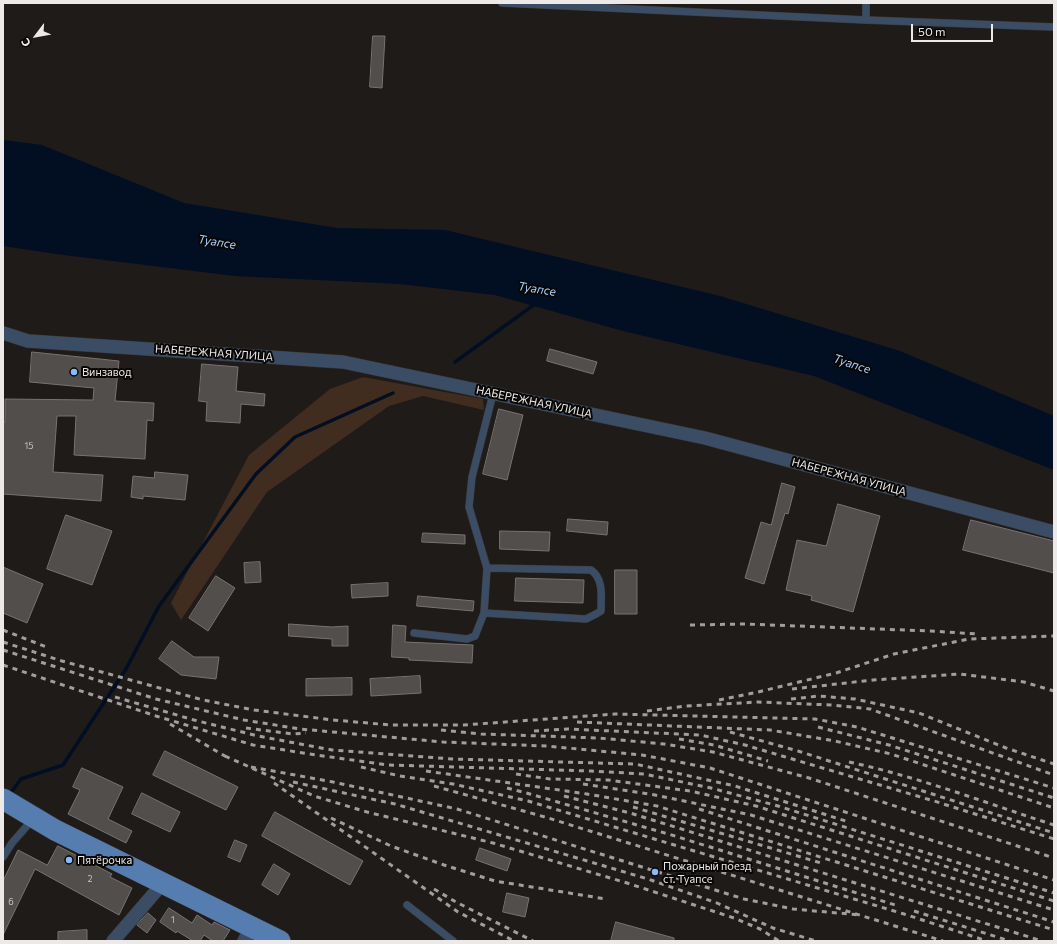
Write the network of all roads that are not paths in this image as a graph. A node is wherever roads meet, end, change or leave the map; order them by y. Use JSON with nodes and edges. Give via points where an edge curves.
{"nodes":[{"id":1,"x":502,"y":3,"type":"edge"},
{"id":2,"x":866,"y":3,"type":"edge"},
{"id":3,"x":866,"y":20,"type":"junction"},
{"id":4,"x":1054,"y":27,"type":"edge"},
{"id":5,"x":3,"y":333,"type":"edge"},
{"id":6,"x":493,"y":394,"type":"junction"},
{"id":7,"x":1054,"y":532,"type":"edge"},
{"id":8,"x":487,"y":568,"type":"junction"},
{"id":9,"x":484,"y":613,"type":"junction"},
{"id":10,"x":414,"y":633,"type":"dead end"},
{"id":11,"x":10,"y":803,"type":"edge"},
{"id":12,"x":34,"y":818,"type":"junction"},
{"id":13,"x":3,"y":857,"type":"edge"},
{"id":14,"x":163,"y":883,"type":"junction"},
{"id":15,"x":407,"y":906,"type":"dead end"},
{"id":16,"x":248,"y":934,"type":"edge"},
{"id":17,"x":113,"y":941,"type":"edge"},
{"id":18,"x":280,"y":941,"type":"edge"},
{"id":19,"x":453,"y":941,"type":"edge"}],
"edges":[{"from":1,"to":3,"type":"lane"},
{"from":2,"to":3,"type":"lane"},
{"from":3,"to":4,"type":"lane"},
{"from":5,"to":6,"type":"street","name":"НАБЕРЕЖНАЯ УЛИЦА","via":[[28,341],[343,362]]},
{"from":6,"to":7,"type":"street","name":"НАБЕРЕЖНАЯ УЛИЦА","via":[[705,438]]},
{"from":6,"to":8,"type":"lane","via":[[472,477],[469,507]]},
{"from":8,"to":9,"type":"lane"},
{"from":8,"to":9,"type":"lane","via":[[591,570],[601,584],[601,610],[586,619]]},
{"from":9,"to":10,"type":"lane","via":[[475,636],[467,639]]},
{"from":11,"to":12,"type":"main road"},
{"from":12,"to":13,"type":"lane"},
{"from":12,"to":14,"type":"main road"},
{"from":14,"to":16,"type":"main road"},
{"from":14,"to":17,"type":"street"},
{"from":15,"to":19,"type":"lane"},
{"from":16,"to":18,"type":"main road"}]}
